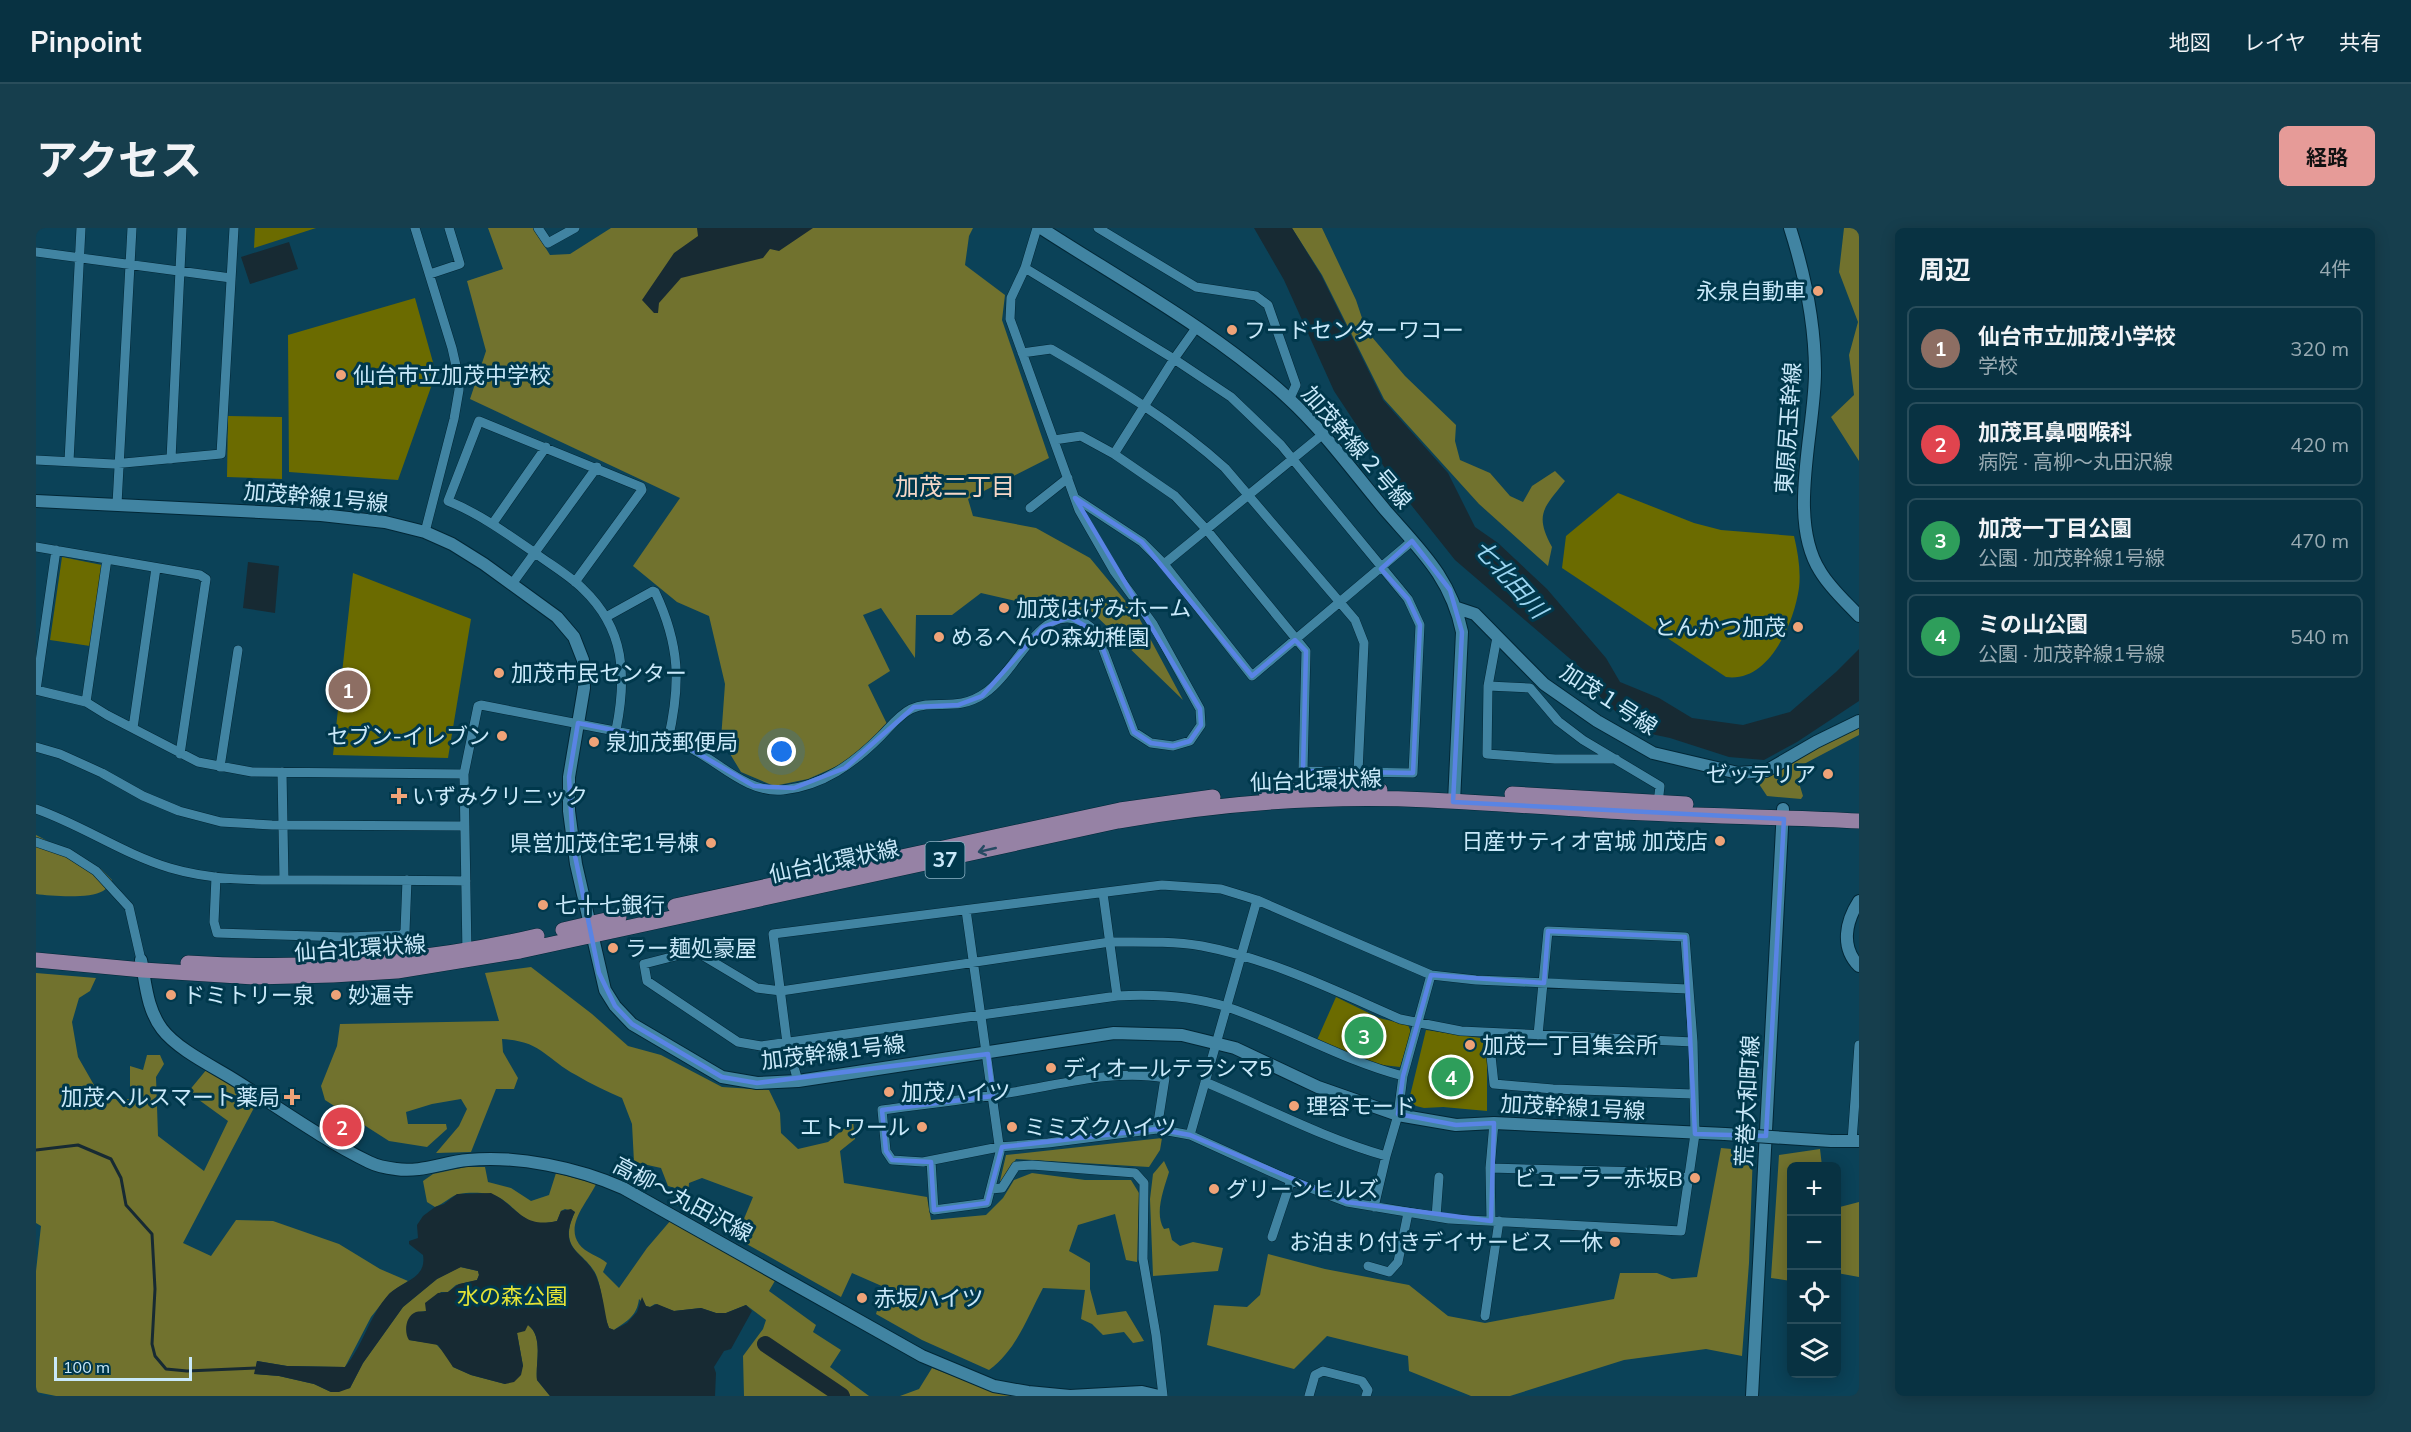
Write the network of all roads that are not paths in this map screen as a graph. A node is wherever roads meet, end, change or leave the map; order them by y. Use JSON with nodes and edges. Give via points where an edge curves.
{"nodes":[{"id":1,"x":81,"y":228,"type":"edge"},
{"id":2,"x":132,"y":228,"type":"edge"},
{"id":3,"x":182,"y":228,"type":"edge"},
{"id":4,"x":234,"y":228,"type":"edge"},
{"id":5,"x":415,"y":228,"type":"edge"},
{"id":6,"x":449,"y":228,"type":"edge"},
{"id":7,"x":538,"y":228,"type":"edge"},
{"id":8,"x":576,"y":228,"type":"edge"},
{"id":9,"x":1039,"y":228,"type":"edge"},
{"id":10,"x":1098,"y":228,"type":"edge"},
{"id":11,"x":1790,"y":228,"type":"edge"},
{"id":12,"x":36,"y":252,"type":"edge"},
{"id":13,"x":79,"y":258,"type":"junction"},
{"id":14,"x":130,"y":265,"type":"junction"},
{"id":15,"x":1025,"y":268,"type":"junction"},
{"id":16,"x":180,"y":271,"type":"junction"},
{"id":17,"x":430,"y":274,"type":"junction"},
{"id":18,"x":231,"y":278,"type":"junction"},
{"id":19,"x":1196,"y":328,"type":"junction"},
{"id":20,"x":1022,"y":353,"type":"junction"},
{"id":21,"x":1174,"y":359,"type":"junction"},
{"id":22,"x":1289,"y":400,"type":"junction"},
{"id":23,"x":1144,"y":407,"type":"junction"},
{"id":24,"x":1322,"y":435,"type":"junction"},
{"id":25,"x":1054,"y":440,"type":"junction"},
{"id":26,"x":546,"y":447,"type":"junction"},
{"id":27,"x":1114,"y":454,"type":"junction"},
{"id":28,"x":171,"y":459,"type":"junction"},
{"id":29,"x":36,"y":460,"type":"edge"},
{"id":30,"x":1292,"y":460,"type":"junction"},
{"id":31,"x":69,"y":461,"type":"junction"},
{"id":32,"x":120,"y":463,"type":"junction"},
{"id":33,"x":597,"y":467,"type":"junction"},
{"id":34,"x":1068,"y":478,"type":"junction"},
{"id":35,"x":1249,"y":495,"type":"junction"},
{"id":36,"x":1075,"y":498,"type":"junction"},
{"id":37,"x":36,"y":501,"type":"edge"},
{"id":38,"x":117,"y":504,"type":"junction"},
{"id":39,"x":1030,"y":508,"type":"dead end"},
{"id":40,"x":493,"y":523,"type":"junction"},
{"id":41,"x":1206,"y":529,"type":"junction"},
{"id":42,"x":424,"y":532,"type":"junction"},
{"id":43,"x":1412,"y":541,"type":"junction"},
{"id":44,"x":36,"y":547,"type":"edge"},
{"id":45,"x":56,"y":550,"type":"junction"},
{"id":46,"x":534,"y":553,"type":"junction"},
{"id":47,"x":107,"y":559,"type":"junction"},
{"id":48,"x":1164,"y":564,"type":"junction"},
{"id":49,"x":156,"y":568,"type":"junction"},
{"id":50,"x":1381,"y":569,"type":"junction"},
{"id":51,"x":575,"y":582,"type":"junction"},
{"id":52,"x":512,"y":584,"type":"junction"},
{"id":53,"x":1339,"y":604,"type":"junction"},
{"id":54,"x":1457,"y":608,"type":"junction"},
{"id":55,"x":1859,"y":616,"type":"edge"},
{"id":56,"x":606,"y":617,"type":"junction"},
{"id":57,"x":1497,"y":637,"type":"junction"},
{"id":58,"x":1295,"y":640,"type":"junction"},
{"id":59,"x":238,"y":650,"type":"dead end"},
{"id":60,"x":1488,"y":686,"type":"junction"},
{"id":61,"x":36,"y":690,"type":"edge"},
{"id":62,"x":86,"y":702,"type":"junction"},
{"id":63,"x":1859,"y":721,"type":"edge"},
{"id":64,"x":579,"y":723,"type":"junction"},
{"id":65,"x":133,"y":728,"type":"junction"},
{"id":66,"x":616,"y":730,"type":"junction"},
{"id":67,"x":668,"y":740,"type":"junction"},
{"id":68,"x":36,"y":747,"type":"edge"},
{"id":69,"x":180,"y":754,"type":"junction"},
{"id":70,"x":1616,"y":759,"type":"junction"},
{"id":71,"x":220,"y":767,"type":"junction"},
{"id":72,"x":282,"y":772,"type":"junction"},
{"id":73,"x":1358,"y":772,"type":"junction"},
{"id":74,"x":464,"y":774,"type":"junction"},
{"id":75,"x":1454,"y":797,"type":"junction"},
{"id":76,"x":1658,"y":803,"type":"junction"},
{"id":77,"x":36,"y":809,"type":"edge"},
{"id":78,"x":1859,"y":812,"type":"edge"},
{"id":79,"x":1784,"y":814,"type":"junction"},
{"id":80,"x":1859,"y":821,"type":"edge"},
{"id":81,"x":284,"y":825,"type":"junction"},
{"id":82,"x":465,"y":826,"type":"junction"},
{"id":83,"x":36,"y":842,"type":"edge"},
{"id":84,"x":216,"y":878,"type":"junction"},
{"id":85,"x":284,"y":880,"type":"junction"},
{"id":86,"x":407,"y":880,"type":"junction"},
{"id":87,"x":466,"y":881,"type":"junction"},
{"id":88,"x":1103,"y":893,"type":"junction"},
{"id":89,"x":1257,"y":900,"type":"junction"},
{"id":90,"x":1859,"y":901,"type":"edge"},
{"id":91,"x":966,"y":910,"type":"junction"},
{"id":92,"x":589,"y":929,"type":"junction"},
{"id":93,"x":1110,"y":942,"type":"junction"},
{"id":94,"x":36,"y":950,"type":"edge"},
{"id":95,"x":1240,"y":954,"type":"junction"},
{"id":96,"x":467,"y":955,"type":"junction"},
{"id":97,"x":36,"y":960,"type":"edge"},
{"id":98,"x":974,"y":961,"type":"junction"},
{"id":99,"x":142,"y":965,"type":"junction"},
{"id":100,"x":1859,"y":966,"type":"edge"},
{"id":101,"x":1431,"y":975,"type":"junction"},
{"id":102,"x":1544,"y":983,"type":"junction"},
{"id":103,"x":1688,"y":989,"type":"junction"},
{"id":104,"x":781,"y":991,"type":"junction"},
{"id":105,"x":1118,"y":996,"type":"junction"},
{"id":106,"x":1226,"y":1007,"type":"junction"},
{"id":107,"x":983,"y":1015,"type":"junction"},
{"id":108,"x":1419,"y":1024,"type":"junction"},
{"id":109,"x":1492,"y":1033,"type":"junction"},
{"id":110,"x":1538,"y":1035,"type":"junction"},
{"id":111,"x":1217,"y":1042,"type":"junction"},
{"id":112,"x":1693,"y":1042,"type":"junction"},
{"id":113,"x":787,"y":1043,"type":"junction"},
{"id":114,"x":1859,"y":1045,"type":"edge"},
{"id":115,"x":988,"y":1054,"type":"junction"},
{"id":116,"x":1403,"y":1076,"type":"junction"},
{"id":117,"x":798,"y":1081,"type":"junction"},
{"id":118,"x":1205,"y":1082,"type":"junction"},
{"id":119,"x":1693,"y":1094,"type":"junction"},
{"id":120,"x":993,"y":1096,"type":"junction"},
{"id":121,"x":1856,"y":1099,"type":"edge"},
{"id":122,"x":1398,"y":1115,"type":"junction"},
{"id":123,"x":1494,"y":1123,"type":"junction"},
{"id":124,"x":1157,"y":1129,"type":"junction"},
{"id":125,"x":1695,"y":1134,"type":"junction"},
{"id":126,"x":1190,"y":1135,"type":"junction"},
{"id":127,"x":1855,"y":1141,"type":"edge"},
{"id":128,"x":999,"y":1147,"type":"junction"},
{"id":129,"x":1386,"y":1156,"type":"junction"},
{"id":130,"x":931,"y":1161,"type":"junction"},
{"id":131,"x":1490,"y":1168,"type":"junction"},
{"id":132,"x":1439,"y":1177,"type":"dead end"},
{"id":133,"x":1688,"y":1178,"type":"junction"},
{"id":134,"x":1291,"y":1180,"type":"junction"},
{"id":135,"x":991,"y":1189,"type":"junction"},
{"id":136,"x":1374,"y":1207,"type":"junction"},
{"id":137,"x":1408,"y":1213,"type":"junction"},
{"id":138,"x":1436,"y":1217,"type":"junction"},
{"id":139,"x":1495,"y":1221,"type":"junction"},
{"id":140,"x":1272,"y":1237,"type":"dead end"},
{"id":141,"x":1368,"y":1266,"type":"dead end"},
{"id":142,"x":1485,"y":1316,"type":"dead end"},
{"id":143,"x":1161,"y":1396,"type":"edge"},
{"id":144,"x":1309,"y":1396,"type":"edge"},
{"id":145,"x":1366,"y":1396,"type":"edge"},
{"id":146,"x":1752,"y":1396,"type":"edge"}],
"edges":[{"from":1,"to":13,"type":"street"},
{"from":2,"to":14,"type":"street"},
{"from":3,"to":16,"type":"street"},
{"from":4,"to":18,"type":"street"},
{"from":5,"to":17,"type":"street"},
{"from":6,"to":17,"type":"street","via":[[460,264]]},
{"from":7,"to":8,"type":"street","via":[[548,243]]},
{"from":9,"to":15,"type":"street"},
{"from":9,"to":19,"type":"street","name":"加茂幹線２号線"},
{"from":10,"to":22,"type":"street","via":[[1196,287],[1256,296],[1268,305],[1296,385]]},
{"from":11,"to":55,"type":"street","name":"東原尻玉幹線","via":[[1814,330],[1815,375],[1803,511],[1809,547],[1824,576]]},
{"from":12,"to":13,"type":"street"},
{"from":13,"to":14,"type":"street"},
{"from":13,"to":31,"type":"street"},
{"from":14,"to":16,"type":"street"},
{"from":14,"to":32,"type":"street"},
{"from":15,"to":20,"type":"street","via":[[1011,298],[1010,319]]},
{"from":15,"to":21,"type":"street"},
{"from":16,"to":18,"type":"street"},
{"from":16,"to":28,"type":"street"},
{"from":17,"to":42,"type":"street","via":[[457,368],[459,390]]},
{"from":18,"to":28,"type":"street","via":[[221,454]]},
{"from":19,"to":21,"type":"street"},
{"from":19,"to":22,"type":"street","name":"加茂幹線２号線"},
{"from":20,"to":23,"type":"street","via":[[1051,349]]},
{"from":20,"to":25,"type":"street"},
{"from":21,"to":23,"type":"street"},
{"from":21,"to":30,"type":"street","via":[[1231,397]]},
{"from":22,"to":24,"type":"street","name":"加茂幹線２号線"},
{"from":23,"to":27,"type":"street"},
{"from":23,"to":35,"type":"street","via":[[1202,447]]},
{"from":24,"to":30,"type":"street"},
{"from":24,"to":43,"type":"street","name":"加茂幹線２号線"},
{"from":25,"to":27,"type":"street","via":[[1081,435]]},
{"from":25,"to":34,"type":"street"},
{"from":26,"to":33,"type":"street"},
{"from":26,"to":40,"type":"street"},
{"from":26,"to":40,"type":"street","via":[[479,421],[447,498]]},
{"from":27,"to":41,"type":"street","via":[[1175,496]]},
{"from":28,"to":32,"type":"street"},
{"from":29,"to":31,"type":"street"},
{"from":30,"to":35,"type":"street"},
{"from":30,"to":50,"type":"street"},
{"from":31,"to":32,"type":"street"},
{"from":32,"to":38,"type":"street"},
{"from":33,"to":46,"type":"street"},
{"from":33,"to":51,"type":"street","via":[[642,490]]},
{"from":34,"to":36,"type":"street"},
{"from":34,"to":39,"type":"street"},
{"from":35,"to":41,"type":"street"},
{"from":35,"to":53,"type":"street"},
{"from":36,"to":48,"type":"street","via":[[1142,542]]},
{"from":36,"to":67,"type":"street","via":[[1114,571],[1153,624],[1200,709],[1201,725],[1190,741],[1173,746],[1151,743],[1134,732],[1097,633],[1087,622],[1070,617],[1043,627],[987,692],[966,703],[922,706],[908,711],[853,763],[807,784],[783,790],[754,786],[698,751]]},
{"from":37,"to":38,"type":"street","name":"加茂幹線1号線"},
{"from":38,"to":42,"type":"street","name":"加茂幹線1号線","via":[[351,517]]},
{"from":40,"to":46,"type":"street"},
{"from":41,"to":48,"type":"street"},
{"from":41,"to":58,"type":"street"},
{"from":42,"to":52,"type":"street","name":"加茂幹線1号線","via":[[467,553]]},
{"from":43,"to":50,"type":"street"},
{"from":43,"to":54,"type":"street","name":"加茂幹線２号線","via":[[1438,573]]},
{"from":44,"to":45,"type":"street"},
{"from":45,"to":47,"type":"street"},
{"from":45,"to":61,"type":"street"},
{"from":46,"to":51,"type":"street"},
{"from":46,"to":52,"type":"street"},
{"from":47,"to":49,"type":"street"},
{"from":47,"to":62,"type":"street"},
{"from":48,"to":58,"type":"street","via":[[1252,676]]},
{"from":49,"to":65,"type":"street"},
{"from":49,"to":69,"type":"street","via":[[206,579]]},
{"from":50,"to":53,"type":"street"},
{"from":50,"to":73,"type":"street","via":[[1408,599],[1420,625],[1413,773]]},
{"from":51,"to":56,"type":"street"},
{"from":52,"to":64,"type":"street","name":"加茂幹線1号線","via":[[557,617],[580,650],[585,674]]},
{"from":53,"to":58,"type":"street"},
{"from":53,"to":73,"type":"street","via":[[1355,620],[1364,643]]},
{"from":54,"to":57,"type":"street","name":"加茂１号線","via":[[1475,614]]},
{"from":54,"to":75,"type":"street","name":"加茂幹線２号線","via":[[1462,632]]},
{"from":56,"to":66,"type":"street","via":[[619,650],[623,674]]},
{"from":56,"to":67,"type":"street","via":[[655,592],[670,625],[677,667],[676,703]]},
{"from":57,"to":60,"type":"street"},
{"from":57,"to":63,"type":"street","name":"加茂１号線","via":[[1544,684],[1653,753],[1738,773],[1766,771]]},
{"from":58,"to":73,"type":"street","via":[[1306,651],[1307,659],[1303,771]]},
{"from":59,"to":71,"type":"street"},
{"from":60,"to":70,"type":"street","via":[[1530,688],[1558,721],[1583,741]]},
{"from":60,"to":70,"type":"street","via":[[1487,754]]},
{"from":61,"to":62,"type":"street"},
{"from":62,"to":65,"type":"street"},
{"from":64,"to":66,"type":"street"},
{"from":64,"to":74,"type":"street","via":[[478,706]]},
{"from":64,"to":92,"type":"street","name":"加茂幹線1号線","via":[[569,777],[569,811]]},
{"from":65,"to":69,"type":"street"},
{"from":66,"to":67,"type":"street"},
{"from":68,"to":81,"type":"street","via":[[60,754],[179,811],[221,822]]},
{"from":69,"to":71,"type":"street"},
{"from":70,"to":76,"type":"street","via":[[1660,786]]},
{"from":71,"to":72,"type":"street"},
{"from":72,"to":74,"type":"street"},
{"from":72,"to":81,"type":"street"},
{"from":74,"to":82,"type":"street"},
{"from":75,"to":76,"type":"main road","name":"仙台北環状線","number":"37"},
{"from":75,"to":79,"type":"main road","name":"仙台北環状線","number":"37"},
{"from":75,"to":92,"type":"main road","name":"仙台北環状線","number":"37","via":[[1212,807]]},
{"from":76,"to":79,"type":"main road","name":"仙台北環状線","number":"37"},
{"from":77,"to":84,"type":"street","via":[[169,868]]},
{"from":78,"to":79,"type":"main road","name":"仙台北環状線","number":"37"},
{"from":79,"to":80,"type":"main road","name":"仙台北環状線","number":"37"},
{"from":79,"to":146,"type":"street","name":"荒巻大和町線"},
{"from":81,"to":82,"type":"street"},
{"from":81,"to":85,"type":"street"},
{"from":82,"to":87,"type":"street"},
{"from":83,"to":99,"type":"street","via":[[68,853],[96,871],[129,907]]},
{"from":84,"to":85,"type":"street"},
{"from":84,"to":86,"type":"street","via":[[213,922],[217,933],[347,937],[402,935]]},
{"from":85,"to":86,"type":"street"},
{"from":86,"to":87,"type":"street"},
{"from":87,"to":96,"type":"street"},
{"from":88,"to":89,"type":"street","via":[[1162,885],[1192,886],[1221,889]]},
{"from":88,"to":91,"type":"street"},
{"from":88,"to":93,"type":"street"},
{"from":89,"to":95,"type":"street"},
{"from":89,"to":101,"type":"street"},
{"from":90,"to":100,"type":"street","via":[[1845,933]]},
{"from":91,"to":98,"type":"street"},
{"from":91,"to":104,"type":"street","via":[[773,934]]},
{"from":92,"to":96,"type":"main road","name":"仙台北環状線","number":"37"},
{"from":92,"to":117,"type":"street","name":"加茂幹線1号線","via":[[605,990],[632,1024],[722,1077],[757,1083]]},
{"from":93,"to":95,"type":"street","via":[[1160,942]]},
{"from":93,"to":98,"type":"street"},
{"from":93,"to":105,"type":"street"},
{"from":94,"to":99,"type":"main road","name":"仙台北環状線","number":"37"},
{"from":95,"to":106,"type":"street"},
{"from":95,"to":108,"type":"street"},
{"from":96,"to":99,"type":"main road","name":"仙台北環状線","number":"37","via":[[397,971],[295,976],[218,975]]},
{"from":97,"to":99,"type":"main road","name":"仙台北環状線","number":"37"},
{"from":98,"to":104,"type":"street"},
{"from":98,"to":107,"type":"street"},
{"from":99,"to":143,"type":"street","name":"高柳～丸田沢線","via":[[148,1002],[164,1031],[214,1067],[372,1163],[398,1170],[490,1159],[588,1174],[634,1193],[922,1356],[994,1386],[1070,1396],[1142,1392]]},
{"from":101,"to":102,"type":"street"},
{"from":101,"to":108,"type":"street"},
{"from":102,"to":103,"type":"street"},
{"from":102,"to":103,"type":"street","via":[[1548,930],[1685,938]]},
{"from":102,"to":110,"type":"street"},
{"from":103,"to":112,"type":"street"},
{"from":104,"to":113,"type":"street"},
{"from":104,"to":113,"type":"street","via":[[756,988],[695,951],[644,964],[647,981],[738,1042],[761,1046]]},
{"from":105,"to":106,"type":"street","via":[[1152,994]]},
{"from":105,"to":107,"type":"street"},
{"from":106,"to":111,"type":"street"},
{"from":106,"to":116,"type":"street","via":[[1368,1067]]},
{"from":107,"to":113,"type":"street"},
{"from":107,"to":115,"type":"street"},
{"from":108,"to":109,"type":"street"},
{"from":108,"to":116,"type":"street"},
{"from":109,"to":110,"type":"street"},
{"from":109,"to":119,"type":"street","via":[[1494,1084]]},
{"from":110,"to":112,"type":"street"},
{"from":111,"to":115,"type":"street","name":"加茂幹線1号線","via":[[1182,1035],[1114,1033]]},
{"from":111,"to":118,"type":"street"},
{"from":111,"to":122,"type":"street","name":"加茂幹線1号線","via":[[1318,1087]]},
{"from":112,"to":119,"type":"street"},
{"from":113,"to":117,"type":"street"},
{"from":114,"to":121,"type":"street"},
{"from":115,"to":117,"type":"street","name":"加茂幹線1号線"},
{"from":115,"to":120,"type":"street"},
{"from":116,"to":122,"type":"street"},
{"from":118,"to":126,"type":"street"},
{"from":118,"to":129,"type":"street","via":[[1324,1135]]},
{"from":119,"to":125,"type":"street"},
{"from":120,"to":124,"type":"street","via":[[1119,1077],[1165,1078]]},
{"from":120,"to":128,"type":"street"},
{"from":120,"to":130,"type":"street","via":[[882,1110],[886,1151],[892,1161]]},
{"from":121,"to":127,"type":"street"},
{"from":122,"to":123,"type":"street","name":"加茂幹線1号線","via":[[1456,1125]]},
{"from":122,"to":129,"type":"street"},
{"from":123,"to":125,"type":"street","name":"加茂幹線1号線"},
{"from":123,"to":131,"type":"street"},
{"from":124,"to":126,"type":"street"},
{"from":124,"to":128,"type":"street"},
{"from":125,"to":127,"type":"street","name":"加茂幹線1号線","bridge":true},
{"from":125,"to":133,"type":"street"},
{"from":126,"to":134,"type":"street"},
{"from":128,"to":130,"type":"street"},
{"from":128,"to":135,"type":"street"},
{"from":129,"to":136,"type":"street"},
{"from":130,"to":135,"type":"street","via":[[934,1210],[987,1203]]},
{"from":131,"to":133,"type":"street","via":[[1645,1172]]},
{"from":131,"to":139,"type":"street"},
{"from":132,"to":138,"type":"street"},
{"from":133,"to":139,"type":"street","via":[[1681,1231]]},
{"from":134,"to":136,"type":"street","via":[[1347,1202]]},
{"from":134,"to":140,"type":"street"},
{"from":135,"to":143,"type":"street","via":[[1002,1188],[1016,1166],[1024,1165],[1135,1173],[1144,1183],[1143,1259]]},
{"from":136,"to":137,"type":"street"},
{"from":137,"to":138,"type":"street"},
{"from":137,"to":141,"type":"street","via":[[1398,1262],[1389,1272]]},
{"from":138,"to":139,"type":"street"},
{"from":139,"to":142,"type":"street"},
{"from":144,"to":145,"type":"street","via":[[1315,1375],[1323,1371],[1362,1381],[1368,1390]]}]}
